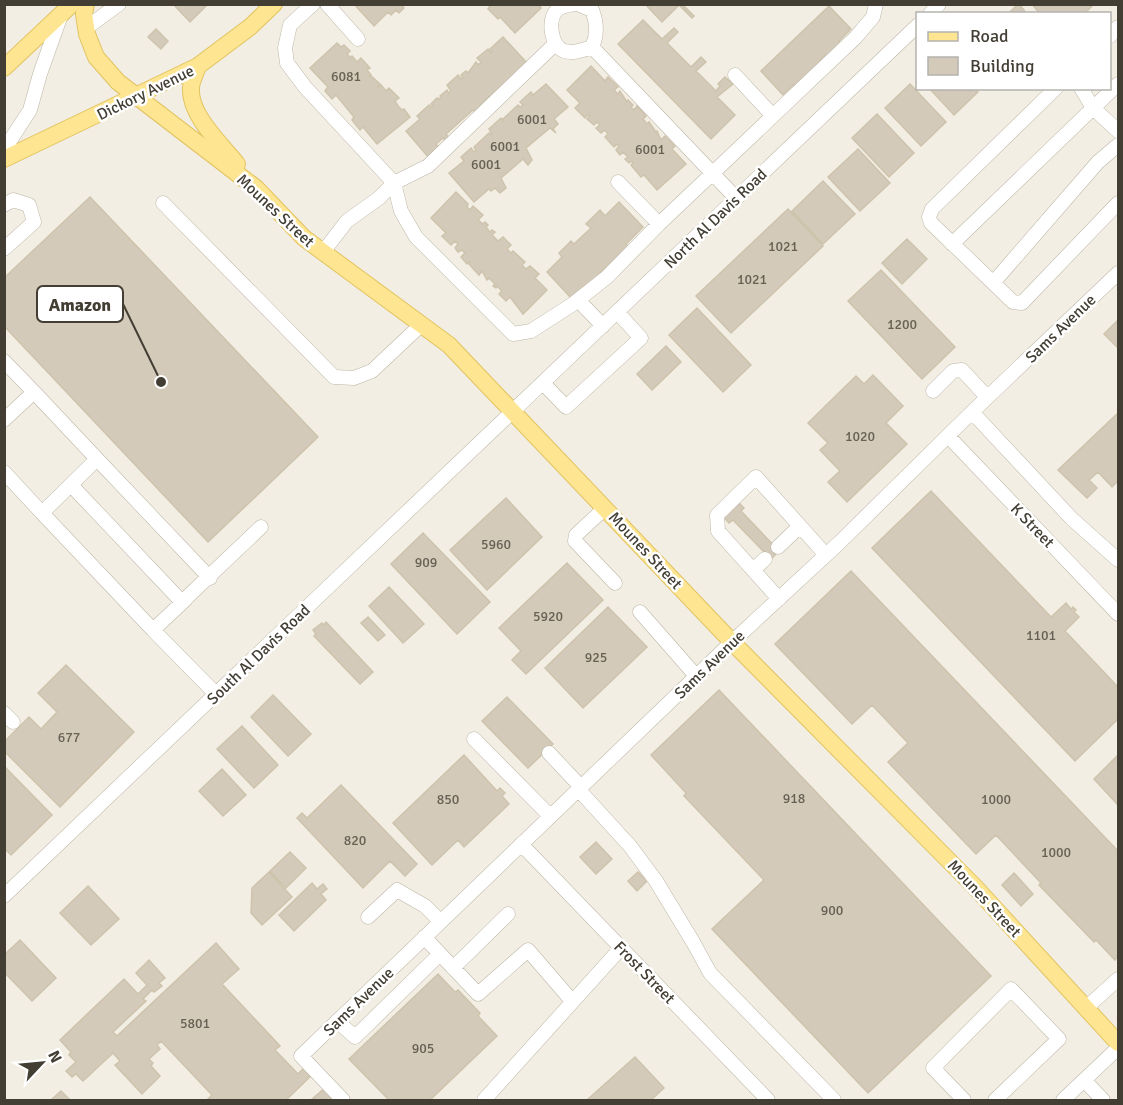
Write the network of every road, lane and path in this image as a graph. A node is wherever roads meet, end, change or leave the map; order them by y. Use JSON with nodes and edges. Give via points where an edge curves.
{"nodes":[{"id":1,"x":86,"y":4,"type":"edge"},
{"id":2,"x":119,"y":4,"type":"edge"},
{"id":3,"x":274,"y":4,"type":"edge"},
{"id":4,"x":313,"y":4,"type":"edge"},
{"id":5,"x":327,"y":4,"type":"edge"},
{"id":6,"x":576,"y":4,"type":"edge"},
{"id":7,"x":876,"y":4,"type":"edge"},
{"id":8,"x":554,"y":7,"type":"edge"},
{"id":9,"x":597,"y":7,"type":"edge"},
{"id":10,"x":66,"y":10,"type":"edge"},
{"id":11,"x":916,"y":27,"type":"edge"},
{"id":12,"x":86,"y":28,"type":"junction"},
{"id":13,"x":358,"y":39,"type":"dead end"},
{"id":14,"x":555,"y":44,"type":"junction"},
{"id":15,"x":592,"y":47,"type":"junction"},
{"id":16,"x":198,"y":66,"type":"junction"},
{"id":17,"x":4,"y":68,"type":"edge"},
{"id":18,"x":735,"y":75,"type":"dead end"},
{"id":19,"x":1119,"y":84,"type":"edge"},
{"id":20,"x":1054,"y":90,"type":"edge"},
{"id":21,"x":1082,"y":90,"type":"edge"},
{"id":22,"x":138,"y":96,"type":"junction"},
{"id":23,"x":1093,"y":108,"type":"junction"},
{"id":24,"x":773,"y":116,"type":"junction"},
{"id":25,"x":1119,"y":131,"type":"edge"},
{"id":26,"x":1119,"y":145,"type":"edge"},
{"id":27,"x":4,"y":150,"type":"edge"},
{"id":28,"x":4,"y":159,"type":"edge"},
{"id":29,"x":713,"y":173,"type":"junction"},
{"id":30,"x":618,"y":182,"type":"dead end"},
{"id":31,"x":394,"y":183,"type":"junction"},
{"id":32,"x":256,"y":188,"type":"junction"},
{"id":33,"x":736,"y":198,"type":"junction"},
{"id":34,"x":1119,"y":202,"type":"edge"},
{"id":35,"x":163,"y":203,"type":"dead end"},
{"id":36,"x":4,"y":205,"type":"edge"},
{"id":37,"x":659,"y":224,"type":"junction"},
{"id":38,"x":952,"y":243,"type":"junction"},
{"id":39,"x":4,"y":249,"type":"edge"},
{"id":40,"x":323,"y":252,"type":"junction"},
{"id":41,"x":1119,"y":273,"type":"edge"},
{"id":42,"x":993,"y":283,"type":"junction"},
{"id":43,"x":578,"y":300,"type":"junction"},
{"id":44,"x":617,"y":312,"type":"junction"},
{"id":45,"x":422,"y":324,"type":"junction"},
{"id":46,"x":603,"y":326,"type":"junction"},
{"id":47,"x":4,"y":361,"type":"edge"},
{"id":48,"x":543,"y":383,"type":"junction"},
{"id":49,"x":933,"y":391,"type":"dead end"},
{"id":50,"x":34,"y":392,"type":"junction"},
{"id":51,"x":987,"y":397,"type":"junction"},
{"id":52,"x":513,"y":412,"type":"junction"},
{"id":53,"x":972,"y":412,"type":"junction"},
{"id":54,"x":5,"y":421,"type":"edge"},
{"id":55,"x":948,"y":436,"type":"junction"},
{"id":56,"x":97,"y":459,"type":"junction"},
{"id":57,"x":4,"y":472,"type":"edge"},
{"id":58,"x":71,"y":485,"type":"junction"},
{"id":59,"x":605,"y":508,"type":"junction"},
{"id":60,"x":42,"y":513,"type":"junction"},
{"id":61,"x":800,"y":526,"type":"junction"},
{"id":62,"x":261,"y":527,"type":"dead end"},
{"id":63,"x":778,"y":547,"type":"dead end"},
{"id":64,"x":826,"y":555,"type":"junction"},
{"id":65,"x":765,"y":559,"type":"dead end"},
{"id":66,"x":1119,"y":560,"type":"edge"},
{"id":67,"x":753,"y":570,"type":"junction"},
{"id":68,"x":210,"y":578,"type":"junction"},
{"id":69,"x":615,"y":583,"type":"dead end"},
{"id":70,"x":186,"y":599,"type":"junction"},
{"id":71,"x":779,"y":599,"type":"junction"},
{"id":72,"x":640,"y":612,"type":"dead end"},
{"id":73,"x":1119,"y":614,"type":"edge"},
{"id":74,"x":153,"y":630,"type":"junction"},
{"id":75,"x":732,"y":642,"type":"junction"},
{"id":76,"x":696,"y":677,"type":"junction"},
{"id":77,"x":216,"y":694,"type":"junction"},
{"id":78,"x":474,"y":739,"type":"dead end"},
{"id":79,"x":549,"y":753,"type":"dead end"},
{"id":80,"x":579,"y":788,"type":"junction"},
{"id":81,"x":550,"y":816,"type":"junction"},
{"id":82,"x":520,"y":844,"type":"junction"},
{"id":83,"x":4,"y":896,"type":"edge"},
{"id":84,"x":508,"y":914,"type":"dead end"},
{"id":85,"x":368,"y":917,"type":"dead end"},
{"id":86,"x":440,"y":921,"type":"junction"},
{"id":87,"x":424,"y":937,"type":"junction"},
{"id":88,"x":621,"y":948,"type":"junction"},
{"id":89,"x":440,"y":954,"type":"junction"},
{"id":90,"x":453,"y":968,"type":"junction"},
{"id":91,"x":1119,"y":979,"type":"edge"},
{"id":92,"x":572,"y":1001,"type":"junction"},
{"id":93,"x":1086,"y":1008,"type":"junction"},
{"id":94,"x":338,"y":1021,"type":"junction"},
{"id":95,"x":1119,"y":1043,"type":"edge"},
{"id":96,"x":1119,"y":1048,"type":"edge"},
{"id":97,"x":1084,"y":1080,"type":"junction"},
{"id":98,"x":343,"y":1101,"type":"edge"},
{"id":99,"x":483,"y":1101,"type":"edge"},
{"id":100,"x":768,"y":1101,"type":"edge"},
{"id":101,"x":834,"y":1101,"type":"edge"},
{"id":102,"x":964,"y":1101,"type":"edge"},
{"id":103,"x":995,"y":1101,"type":"edge"},
{"id":104,"x":1063,"y":1101,"type":"edge"},
{"id":105,"x":1103,"y":1101,"type":"edge"}],
"edges":[{"from":1,"to":12,"type":"main road","name":"Mounes Street"},
{"from":2,"to":12,"type":"street"},
{"from":3,"to":16,"type":"main road","name":"Dickory Avenue"},
{"from":4,"to":31,"type":"street","via":[[290,25],[285,48],[287,63]]},
{"from":5,"to":13,"type":"street"},
{"from":6,"to":8,"type":"street"},
{"from":6,"to":9,"type":"street"},
{"from":7,"to":24,"type":"street","via":[[873,17],[856,37]]},
{"from":8,"to":14,"type":"street"},
{"from":9,"to":15,"type":"street"},
{"from":10,"to":17,"type":"main road"},
{"from":10,"to":27,"type":"street","via":[[30,110]]},
{"from":11,"to":33,"type":"street","name":"North Al Davis Road"},
{"from":12,"to":22,"type":"main road","name":"Mounes Street","via":[[96,57],[118,82]]},
{"from":14,"to":15,"type":"street","via":[[564,51],[576,52]]},
{"from":14,"to":31,"type":"street","via":[[428,166]]},
{"from":15,"to":29,"type":"street"},
{"from":16,"to":22,"type":"main road","name":"Dickory Avenue"},
{"from":16,"to":32,"type":"main road","via":[[190,86],[199,117]]},
{"from":18,"to":24,"type":"street"},
{"from":19,"to":23,"type":"street"},
{"from":20,"to":38,"type":"street","via":[[932,209],[931,223]]},
{"from":21,"to":23,"type":"street"},
{"from":22,"to":28,"type":"main road","name":"Dickory Avenue"},
{"from":22,"to":32,"type":"main road","name":"Mounes Street"},
{"from":23,"to":25,"type":"street"},
{"from":23,"to":38,"type":"street"},
{"from":24,"to":29,"type":"street"},
{"from":26,"to":42,"type":"street","via":[[1098,162]]},
{"from":29,"to":33,"type":"street"},
{"from":29,"to":37,"type":"street"},
{"from":30,"to":37,"type":"street"},
{"from":31,"to":40,"type":"street","via":[[347,221]]},
{"from":31,"to":43,"type":"street","via":[[401,211],[416,237],[513,334],[531,331]]},
{"from":32,"to":40,"type":"main road","name":"Mounes Street","via":[[304,238]]},
{"from":33,"to":44,"type":"street","name":"North Al Davis Road"},
{"from":34,"to":42,"type":"street","via":[[1022,303],[1012,302]]},
{"from":35,"to":45,"type":"street","via":[[334,377],[354,378],[372,371]]},
{"from":36,"to":39,"type":"street","via":[[13,200],[29,205],[34,222]]},
{"from":37,"to":43,"type":"street","via":[[607,277]]},
{"from":38,"to":42,"type":"street"},
{"from":40,"to":45,"type":"main road","name":"Mounes Street"},
{"from":41,"to":51,"type":"street","name":"Sams Avenue"},
{"from":43,"to":46,"type":"street"},
{"from":44,"to":46,"type":"street","name":"North Al Davis Road"},
{"from":44,"to":48,"type":"street","via":[[641,338],[566,407]]},
{"from":45,"to":52,"type":"main road","name":"Mounes Street","via":[[449,345]]},
{"from":46,"to":48,"type":"street","name":"North Al Davis Road"},
{"from":47,"to":50,"type":"street"},
{"from":48,"to":52,"type":"street","name":"North Al Davis Road"},
{"from":49,"to":51,"type":"street","via":[[953,370],[962,370]]},
{"from":50,"to":54,"type":"street"},
{"from":50,"to":56,"type":"street"},
{"from":51,"to":53,"type":"street","name":"Sams Avenue"},
{"from":52,"to":59,"type":"main road","name":"Mounes Street"},
{"from":52,"to":77,"type":"street","name":"South Al Davis Road"},
{"from":53,"to":55,"type":"street","name":"Sams Avenue"},
{"from":53,"to":66,"type":"street","via":[[1072,519]]},
{"from":55,"to":64,"type":"street","name":"Sams Avenue"},
{"from":55,"to":73,"type":"street","name":"K Street"},
{"from":56,"to":58,"type":"street"},
{"from":56,"to":68,"type":"street"},
{"from":57,"to":60,"type":"street"},
{"from":58,"to":60,"type":"street"},
{"from":58,"to":70,"type":"street","via":[[182,602]]},
{"from":59,"to":69,"type":"street","via":[[576,535],[575,541]]},
{"from":59,"to":75,"type":"main road","name":"Mounes Street"},
{"from":60,"to":74,"type":"street"},
{"from":61,"to":63,"type":"street"},
{"from":61,"to":64,"type":"street"},
{"from":61,"to":67,"type":"street","via":[[756,477],[717,515],[718,531]]},
{"from":62,"to":68,"type":"street"},
{"from":64,"to":71,"type":"street","name":"Sams Avenue"},
{"from":65,"to":67,"type":"street"},
{"from":67,"to":71,"type":"street"},
{"from":68,"to":70,"type":"street"},
{"from":70,"to":74,"type":"street"},
{"from":71,"to":75,"type":"street","name":"Sams Avenue"},
{"from":72,"to":76,"type":"street"},
{"from":74,"to":77,"type":"street"},
{"from":75,"to":76,"type":"street","name":"Sams Avenue"},
{"from":75,"to":93,"type":"main road","name":"Mounes Street","via":[[975,887]]},
{"from":76,"to":80,"type":"street","name":"Sams Avenue"},
{"from":77,"to":83,"type":"street","name":"South Al Davis Road"},
{"from":78,"to":81,"type":"street"},
{"from":79,"to":80,"type":"street"},
{"from":80,"to":81,"type":"street","name":"Sams Avenue"},
{"from":80,"to":101,"type":"street","via":[[656,881],[710,973]]},
{"from":81,"to":82,"type":"street","name":"Sams Avenue"},
{"from":82,"to":86,"type":"street","name":"Sams Avenue"},
{"from":82,"to":88,"type":"street","name":"Frost Street"},
{"from":84,"to":90,"type":"street"},
{"from":85,"to":86,"type":"street","via":[[397,890],[425,906]]},
{"from":86,"to":87,"type":"street","name":"Sams Avenue"},
{"from":87,"to":89,"type":"street"},
{"from":87,"to":94,"type":"street","name":"Sams Avenue"},
{"from":88,"to":92,"type":"street"},
{"from":88,"to":100,"type":"street","name":"Frost Street"},
{"from":89,"to":90,"type":"street"},
{"from":89,"to":94,"type":"street","via":[[355,1037]]},
{"from":90,"to":92,"type":"street","via":[[478,994],[528,950]]},
{"from":91,"to":93,"type":"street"},
{"from":92,"to":99,"type":"street"},
{"from":93,"to":95,"type":"main road","name":"Mounes Street"},
{"from":94,"to":98,"type":"street","name":"Sams Avenue","via":[[301,1056]]},
{"from":96,"to":97,"type":"street"},
{"from":97,"to":104,"type":"street"},
{"from":97,"to":105,"type":"street"},
{"from":102,"to":103,"type":"street","via":[[933,1068],[1011,990],[1059,1039]]}]}
